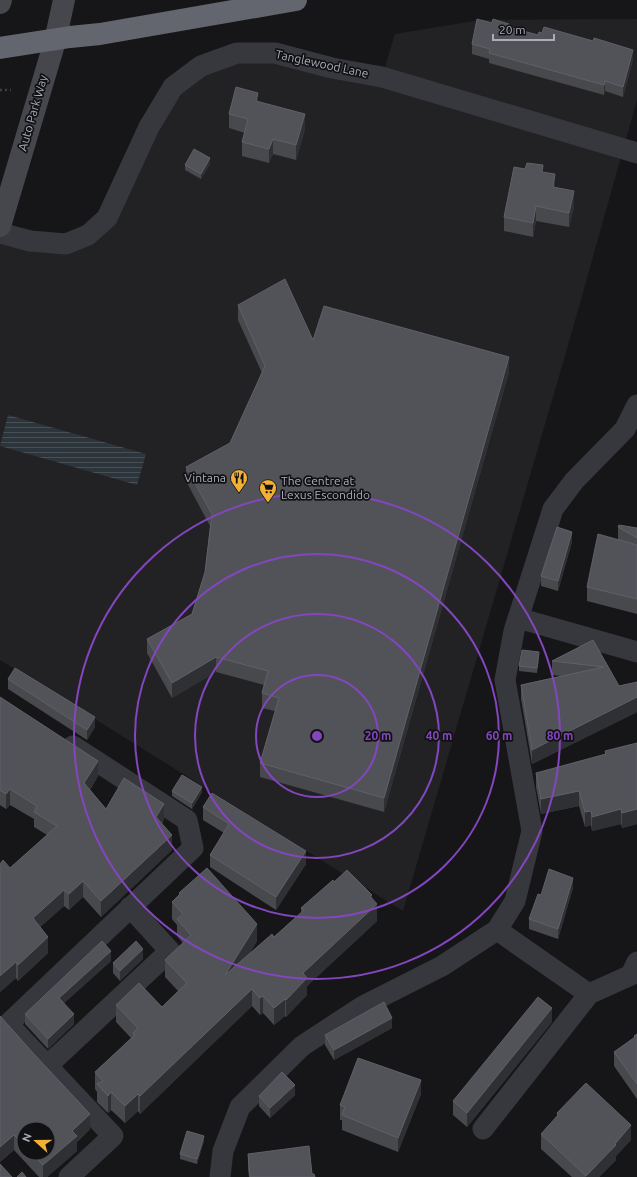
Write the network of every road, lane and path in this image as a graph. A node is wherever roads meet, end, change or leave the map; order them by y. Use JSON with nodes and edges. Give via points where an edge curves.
{"nodes":[{"id":1,"x":64,"y":0,"type":"edge"},
{"id":2,"x":296,"y":0,"type":"edge"},
{"id":3,"x":54,"y":41,"type":"junction"},
{"id":4,"x":0,"y":48,"type":"edge"},
{"id":5,"x":0,"y":90,"type":"edge"},
{"id":6,"x":11,"y":90,"type":"dead end"},
{"id":7,"x":637,"y":153,"type":"edge"},
{"id":8,"x":0,"y":226,"type":"edge"},
{"id":9,"x":0,"y":233,"type":"edge"},
{"id":10,"x":635,"y":414,"type":"edge"},
{"id":11,"x":518,"y":618,"type":"junction"},
{"id":12,"x":637,"y":652,"type":"edge"},
{"id":13,"x":60,"y":737,"type":"edge"},
{"id":14,"x":130,"y":907,"type":"junction"},
{"id":15,"x":497,"y":930,"type":"junction"},
{"id":16,"x":637,"y":962,"type":"edge"},
{"id":17,"x":589,"y":994,"type":"junction"},
{"id":18,"x":4,"y":1027,"type":"edge"},
{"id":19,"x":47,"y":1066,"type":"junction"},
{"id":20,"x":482,"y":1129,"type":"dead end"},
{"id":21,"x":69,"y":1177,"type":"edge"},
{"id":22,"x":220,"y":1177,"type":"edge"}],
"edges":[{"from":1,"to":3,"type":"main road","name":"Auto Park Way"},
{"from":2,"to":3,"type":"highway"},
{"from":3,"to":4,"type":"highway"},
{"from":3,"to":8,"type":"main road","name":"Auto Park Way"},
{"from":5,"to":6,"type":"path"},
{"from":7,"to":9,"type":"street","name":"Tanglewood Lane","via":[[382,77],[332,68],[275,53],[237,53],[200,66],[173,87],[149,127],[107,218],[88,235],[66,244],[30,241]]},
{"from":10,"to":11,"type":"street","via":[[625,429],[574,481],[553,509]]},
{"from":11,"to":12,"type":"street"},
{"from":11,"to":15,"type":"street","via":[[505,680],[532,832],[515,900]]},
{"from":13,"to":14,"type":"street","via":[[187,820],[192,848]]},
{"from":14,"to":18,"type":"street"},
{"from":14,"to":19,"type":"street","via":[[170,951]]},
{"from":15,"to":17,"type":"street"},
{"from":15,"to":22,"type":"street","via":[[442,966],[363,1006],[302,1046],[240,1107],[223,1151]]},
{"from":16,"to":17,"type":"street","via":[[630,975]]},
{"from":17,"to":20,"type":"street"},
{"from":18,"to":19,"type":"street"},
{"from":19,"to":21,"type":"street","via":[[113,1136]]}]}
